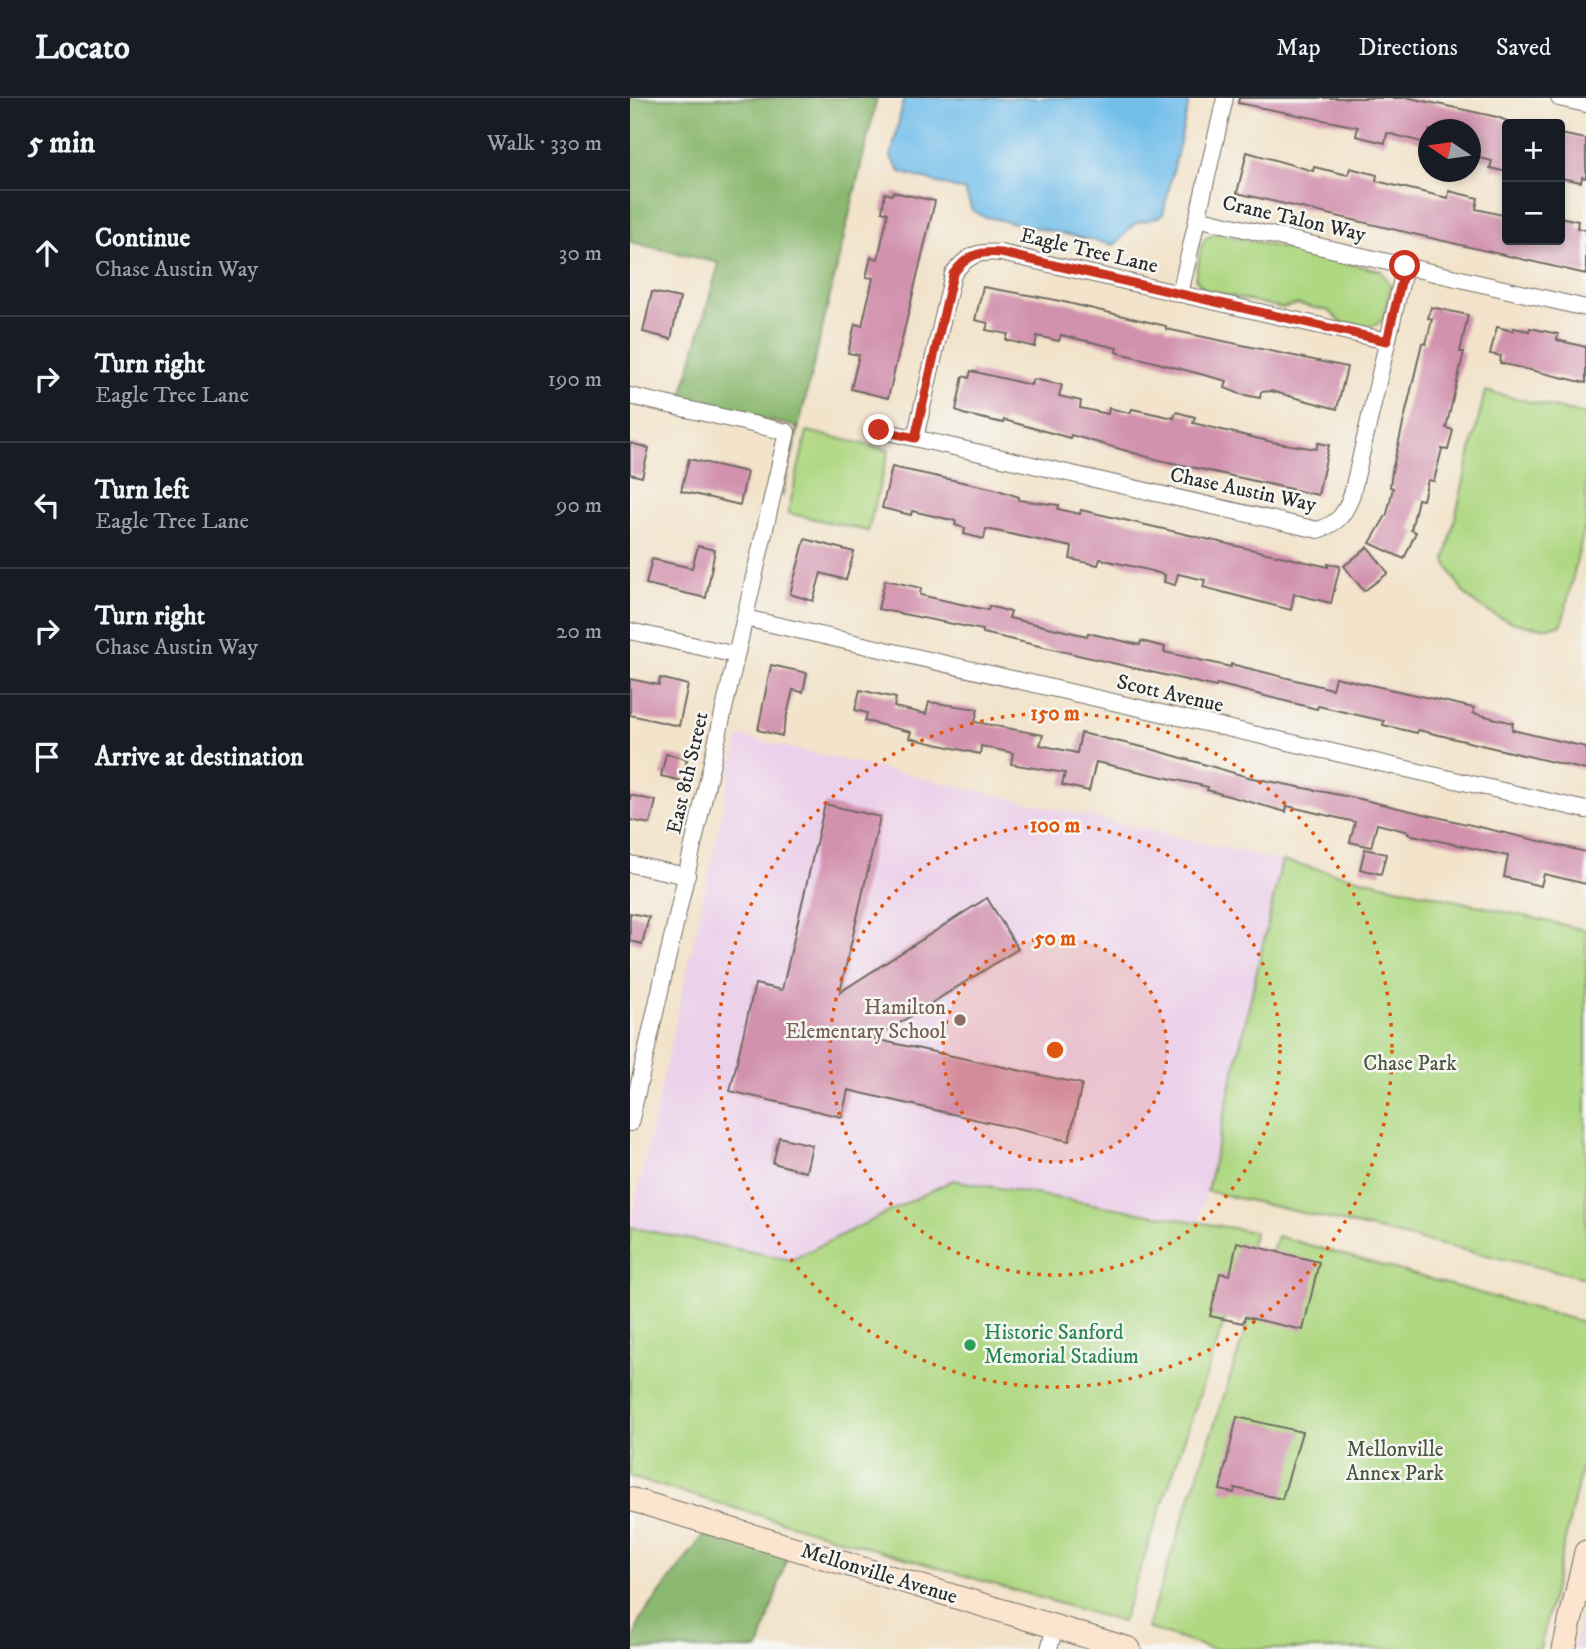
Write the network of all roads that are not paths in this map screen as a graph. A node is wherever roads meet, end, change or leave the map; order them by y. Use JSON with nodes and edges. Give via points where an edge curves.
{"nodes":[{"id":1,"x":1225,"y":98,"type":"edge"},
{"id":2,"x":1559,"y":98,"type":"edge"},
{"id":3,"x":1586,"y":104,"type":"edge"},
{"id":4,"x":1198,"y":218,"type":"junction"},
{"id":5,"x":1405,"y":266,"type":"junction"},
{"id":6,"x":1180,"y":294,"type":"junction"},
{"id":7,"x":1586,"y":308,"type":"edge"},
{"id":8,"x":1387,"y":341,"type":"junction"},
{"id":9,"x":630,"y":396,"type":"edge"},
{"id":10,"x":879,"y":430,"type":"dead end"},
{"id":11,"x":915,"y":438,"type":"junction"},
{"id":12,"x":745,"y":618,"type":"junction"},
{"id":13,"x":630,"y":631,"type":"edge"},
{"id":14,"x":736,"y":655,"type":"junction"},
{"id":15,"x":1586,"y":810,"type":"edge"},
{"id":16,"x":630,"y":863,"type":"edge"},
{"id":17,"x":687,"y":876,"type":"junction"},
{"id":18,"x":630,"y":1123,"type":"edge"},
{"id":19,"x":630,"y":1499,"type":"edge"},
{"id":20,"x":1586,"y":1552,"type":"edge"},
{"id":21,"x":1055,"y":1627,"type":"junction"},
{"id":22,"x":1049,"y":1649,"type":"edge"},
{"id":23,"x":1129,"y":1649,"type":"edge"},
{"id":24,"x":1564,"y":1649,"type":"edge"}],
"edges":[{"from":1,"to":4,"type":"street"},
{"from":2,"to":3,"type":"street"},
{"from":4,"to":5,"type":"street","name":"Crane Talon Way"},
{"from":4,"to":6,"type":"street"},
{"from":5,"to":7,"type":"street","name":"Crane Talon Way"},
{"from":5,"to":8,"type":"street","name":"Chase Austin Way"},
{"from":6,"to":8,"type":"street","name":"Eagle Tree Lane"},
{"from":6,"to":11,"type":"street","name":"Eagle Tree Lane","via":[[979,251],[953,274]]},
{"from":8,"to":11,"type":"street","name":"Chase Austin Way","via":[[1345,514],[1318,530]]},
{"from":9,"to":12,"type":"street","name":"East 8th Street","via":[[787,432]]},
{"from":10,"to":11,"type":"street","name":"Chase Austin Way"},
{"from":12,"to":14,"type":"street","name":"East 8th Street"},
{"from":12,"to":15,"type":"street","name":"Scott Avenue"},
{"from":13,"to":14,"type":"street"},
{"from":14,"to":17,"type":"street","name":"East 8th Street"},
{"from":16,"to":17,"type":"street"},
{"from":17,"to":18,"type":"street","name":"East 8th Street"},
{"from":19,"to":21,"type":"street","name":"Mellonville Avenue"},
{"from":20,"to":24,"type":"street"},
{"from":21,"to":22,"type":"street"},
{"from":21,"to":23,"type":"street","name":"Mellonville Avenue"}]}
